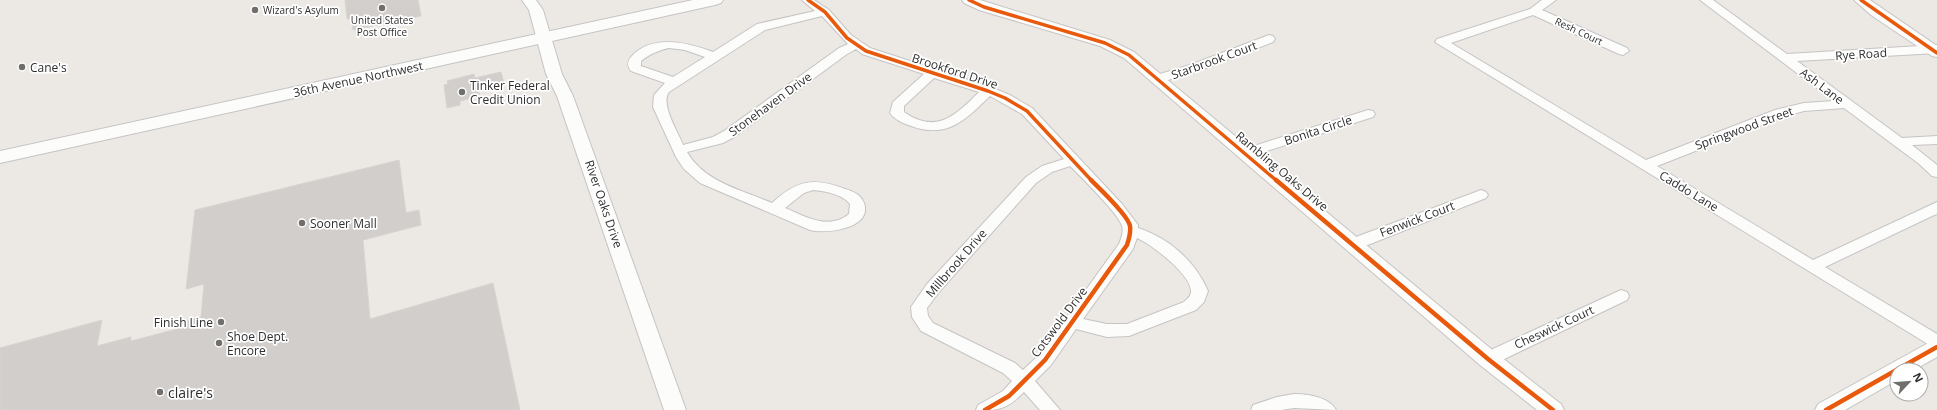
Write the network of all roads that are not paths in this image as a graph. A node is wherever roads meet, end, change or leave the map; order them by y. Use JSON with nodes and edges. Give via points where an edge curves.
{"nodes":[{"id":1,"x":529,"y":0,"type":"edge"},
{"id":2,"x":715,"y":0,"type":"edge"},
{"id":3,"x":808,"y":0,"type":"edge"},
{"id":4,"x":969,"y":0,"type":"edge"},
{"id":5,"x":1550,"y":0,"type":"edge"},
{"id":6,"x":1706,"y":0,"type":"edge"},
{"id":7,"x":1861,"y":0,"type":"edge"},
{"id":8,"x":823,"y":6,"type":"edge"},
{"id":9,"x":1534,"y":11,"type":"junction"},
{"id":10,"x":545,"y":38,"type":"junction"},
{"id":11,"x":1269,"y":39,"type":"dead end"},
{"id":12,"x":855,"y":45,"type":"junction"},
{"id":13,"x":1935,"y":50,"type":"edge"},
{"id":14,"x":1623,"y":51,"type":"dead end"},
{"id":15,"x":713,"y":56,"type":"junction"},
{"id":16,"x":1785,"y":58,"type":"junction"},
{"id":17,"x":932,"y":73,"type":"junction"},
{"id":18,"x":1158,"y":79,"type":"junction"},
{"id":19,"x":674,"y":82,"type":"junction"},
{"id":20,"x":988,"y":91,"type":"junction"},
{"id":21,"x":1846,"y":104,"type":"junction"},
{"id":22,"x":1368,"y":114,"type":"dead end"},
{"id":23,"x":1937,"y":140,"type":"edge"},
{"id":24,"x":1900,"y":142,"type":"junction"},
{"id":25,"x":680,"y":150,"type":"junction"},
{"id":26,"x":1246,"y":153,"type":"junction"},
{"id":27,"x":0,"y":157,"type":"edge"},
{"id":28,"x":1074,"y":160,"type":"junction"},
{"id":29,"x":1646,"y":165,"type":"junction"},
{"id":30,"x":1937,"y":173,"type":"edge"},
{"id":31,"x":1481,"y":195,"type":"dead end"},
{"id":32,"x":1937,"y":207,"type":"edge"},
{"id":33,"x":774,"y":209,"type":"junction"},
{"id":34,"x":1130,"y":231,"type":"junction"},
{"id":35,"x":1354,"y":244,"type":"junction"},
{"id":36,"x":1812,"y":266,"type":"junction"},
{"id":37,"x":1621,"y":296,"type":"dead end"},
{"id":38,"x":1070,"y":322,"type":"junction"},
{"id":39,"x":1937,"y":342,"type":"edge"},
{"id":40,"x":1937,"y":347,"type":"edge"},
{"id":41,"x":1488,"y":359,"type":"junction"},
{"id":42,"x":1024,"y":381,"type":"junction"},
{"id":43,"x":675,"y":410,"type":"edge"},
{"id":44,"x":985,"y":410,"type":"edge"},
{"id":45,"x":1051,"y":410,"type":"edge"},
{"id":46,"x":1260,"y":410,"type":"edge"},
{"id":47,"x":1327,"y":410,"type":"edge"},
{"id":48,"x":1553,"y":410,"type":"edge"},
{"id":49,"x":1826,"y":410,"type":"edge"}],
"edges":[{"from":1,"to":10,"type":"street","name":"River Oaks Drive","via":[[536,10]]},
{"from":2,"to":10,"type":"main road","name":"36th Avenue Northwest"},
{"from":3,"to":8,"type":"street","name":"Brookford Drive","via":[[812,4]]},
{"from":4,"to":18,"type":"street","name":"Rambling Oaks Drive","via":[[984,7],[1115,47]]},
{"from":5,"to":9,"type":"street"},
{"from":6,"to":16,"type":"street","name":"Ash Lane"},
{"from":7,"to":13,"type":"street"},
{"from":8,"to":12,"type":"street","name":"Brookford Drive"},
{"from":8,"to":15,"type":"street","via":[[761,27]]},
{"from":9,"to":14,"type":"street","name":"Resh Court"},
{"from":9,"to":29,"type":"street","name":"Caddo Lane","via":[[1441,42]]},
{"from":10,"to":27,"type":"main road","name":"36th Avenue Northwest"},
{"from":10,"to":43,"type":"street","name":"River Oaks Drive","via":[[554,74],[568,103]]},
{"from":11,"to":18,"type":"street","name":"Starbrook Court"},
{"from":12,"to":17,"type":"street","name":"Brookford Drive","via":[[890,60]]},
{"from":12,"to":25,"type":"street","name":"Stonehaven Drive","via":[[826,63],[729,134],[712,142]]},
{"from":13,"to":16,"type":"street","name":"Rye Road"},
{"from":15,"to":19,"type":"street"},
{"from":15,"to":19,"type":"street","via":[[669,44],[649,50],[634,63],[635,68],[640,71]]},
{"from":16,"to":21,"type":"street","name":"Ash Lane"},
{"from":17,"to":20,"type":"street","name":"Brookford Drive"},
{"from":17,"to":20,"type":"street","via":[[898,105],[897,113],[904,119],[932,128],[945,127],[956,121]]},
{"from":18,"to":26,"type":"street","name":"Rambling Oaks Drive"},
{"from":19,"to":25,"type":"street","via":[[664,89],[659,101]]},
{"from":20,"to":28,"type":"street","name":"Brookford Drive","via":[[1027,111]]},
{"from":21,"to":24,"type":"street","name":"Ash Lane"},
{"from":21,"to":29,"type":"street","name":"Springwood Street","via":[[1780,113]]},
{"from":22,"to":26,"type":"street","name":"Bonita Circle"},
{"from":23,"to":24,"type":"street"},
{"from":24,"to":30,"type":"street","name":"Ash Lane"},
{"from":25,"to":33,"type":"street","via":[[696,175]]},
{"from":26,"to":35,"type":"street","name":"Rambling Oaks Drive"},
{"from":28,"to":34,"type":"street","name":"Brookford Drive","via":[[1123,214],[1130,225]]},
{"from":28,"to":42,"type":"street","name":"Millbrook Drive","via":[[1047,169],[1031,180],[933,288],[919,307],[920,317],[927,327],[1003,364]]},
{"from":29,"to":36,"type":"street","name":"Caddo Lane"},
{"from":31,"to":35,"type":"street","name":"Fenwick Court"},
{"from":32,"to":36,"type":"street"},
{"from":33,"to":33,"type":"street","via":[[825,228],[840,226],[846,222],[854,216],[857,204],[851,198],[820,185],[806,186],[787,197]]},
{"from":34,"to":38,"type":"street","name":"Cotswold Drive","via":[[1127,245]]},
{"from":34,"to":38,"type":"street","via":[[1147,237],[1167,250],[1196,281],[1200,291],[1198,298],[1190,306],[1118,332]]},
{"from":35,"to":41,"type":"street","name":"Rambling Oaks Drive"},
{"from":36,"to":39,"type":"street","name":"Caddo Lane"},
{"from":37,"to":41,"type":"street","name":"Cheswick Court"},
{"from":38,"to":42,"type":"street","name":"Cotswold Drive","via":[[1045,360]]},
{"from":40,"to":49,"type":"street"},
{"from":41,"to":48,"type":"street","name":"Rambling Oaks Drive"},
{"from":42,"to":44,"type":"street","name":"Cotswold Drive","via":[[1009,396]]},
{"from":42,"to":45,"type":"street","name":"Millbrook Drive"},
{"from":46,"to":47,"type":"street","via":[[1292,400],[1315,403]]}]}
